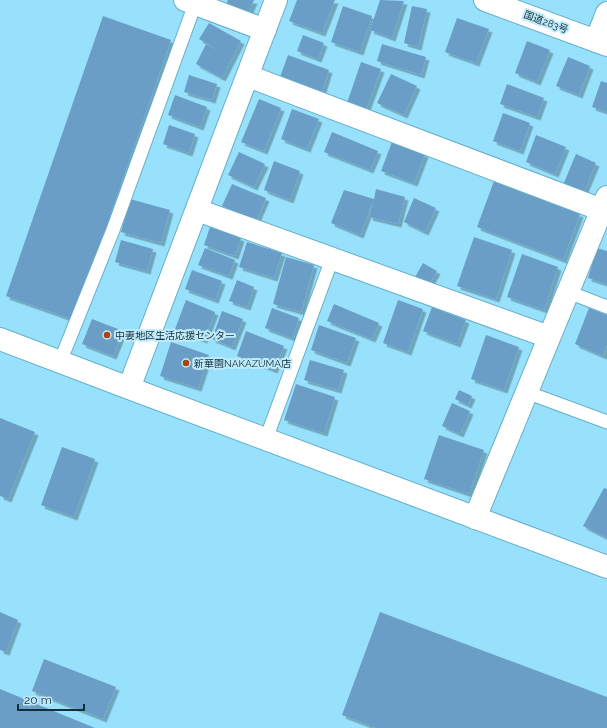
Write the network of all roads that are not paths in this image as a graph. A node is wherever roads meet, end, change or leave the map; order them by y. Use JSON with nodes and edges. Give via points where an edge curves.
{"nodes":[{"id":1,"x":276,"y":0,"type":"edge"},
{"id":2,"x":190,"y":2,"type":"edge"},
{"id":3,"x":496,"y":2,"type":"edge"},
{"id":4,"x":607,"y":13,"type":"edge"},
{"id":5,"x":265,"y":30,"type":"junction"},
{"id":6,"x":602,"y":43,"type":"edge"},
{"id":7,"x":248,"y":76,"type":"junction"},
{"id":8,"x":197,"y":210,"type":"junction"},
{"id":9,"x":603,"y":211,"type":"edge"},
{"id":10,"x":332,"y":259,"type":"junction"},
{"id":11,"x":568,"y":292,"type":"junction"},
{"id":12,"x":607,"y":307,"type":"edge"},
{"id":13,"x":549,"y":337,"type":"junction"},
{"id":14,"x":0,"y":339,"type":"edge"},
{"id":15,"x":60,"y":362,"type":"junction"},
{"id":16,"x":129,"y":388,"type":"junction"},
{"id":17,"x":526,"y":392,"type":"junction"},
{"id":18,"x":607,"y":422,"type":"edge"},
{"id":19,"x":266,"y":440,"type":"junction"},
{"id":20,"x":475,"y":518,"type":"junction"},
{"id":21,"x":607,"y":567,"type":"edge"}],
"edges":[{"from":1,"to":5,"type":"main road"},
{"from":2,"to":5,"type":"main road"},
{"from":2,"to":15,"type":"lane","via":[[113,230]]},
{"from":3,"to":6,"type":"main road","name":"国道283号"},
{"from":4,"to":6,"type":"main road"},
{"from":5,"to":7,"type":"main road"},
{"from":7,"to":8,"type":"main road"},
{"from":7,"to":9,"type":"main road"},
{"from":8,"to":10,"type":"main road"},
{"from":8,"to":16,"type":"main road"},
{"from":9,"to":11,"type":"main road"},
{"from":10,"to":13,"type":"main road"},
{"from":10,"to":19,"type":"lane"},
{"from":11,"to":12,"type":"lane"},
{"from":11,"to":13,"type":"main road"},
{"from":13,"to":17,"type":"main road"},
{"from":14,"to":15,"type":"main road"},
{"from":15,"to":16,"type":"main road"},
{"from":16,"to":19,"type":"main road"},
{"from":17,"to":18,"type":"lane"},
{"from":17,"to":20,"type":"main road"},
{"from":19,"to":20,"type":"main road"},
{"from":20,"to":21,"type":"main road"}]}
